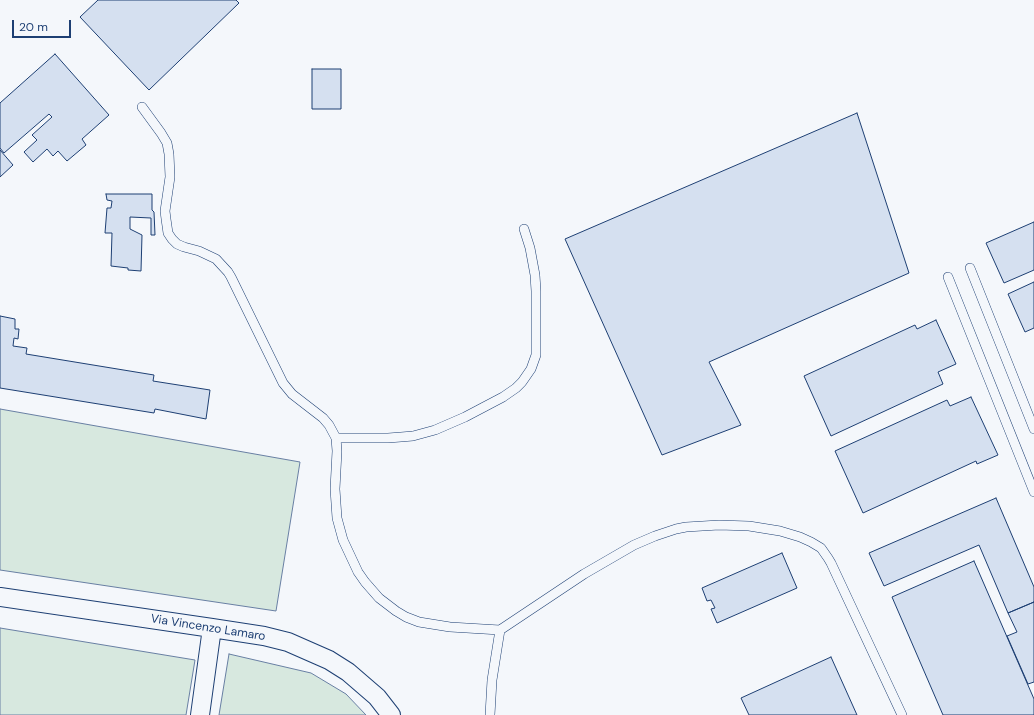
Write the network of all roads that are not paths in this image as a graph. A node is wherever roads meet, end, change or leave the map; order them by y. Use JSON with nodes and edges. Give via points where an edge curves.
{"nodes":[{"id":1,"x":142,"y":107,"type":"dead end"},
{"id":2,"x":524,"y":229,"type":"dead end"},
{"id":3,"x":970,"y":268,"type":"dead end"},
{"id":4,"x":948,"y":277,"type":"dead end"},
{"id":5,"x":1034,"y":428,"type":"edge"},
{"id":6,"x":336,"y":438,"type":"junction"},
{"id":7,"x":1030,"y":470,"type":"edge"},
{"id":8,"x":1034,"y":492,"type":"edge"},
{"id":9,"x":0,"y":597,"type":"edge"},
{"id":10,"x":212,"y":628,"type":"junction"},
{"id":11,"x":500,"y":630,"type":"junction"},
{"id":12,"x":200,"y":715,"type":"edge"},
{"id":13,"x":391,"y":715,"type":"edge"},
{"id":14,"x":490,"y":715,"type":"edge"},
{"id":15,"x":902,"y":715,"type":"edge"}],
"edges":[{"from":1,"to":6,"type":"lane","via":[[167,143],[170,154],[170,177],[165,211],[168,233],[177,244],[216,259],[228,272],[283,383],[292,394],[323,418]]},
{"from":2,"to":6,"type":"lane","via":[[535,275],[536,354],[531,369],[522,382],[504,397],[449,424],[424,433],[388,438]]},
{"from":3,"to":5,"type":"lane"},
{"from":4,"to":7,"type":"lane"},
{"from":6,"to":11,"type":"lane","via":[[335,489],[339,528],[353,563],[372,590],[396,612],[420,622]]},
{"from":7,"to":8,"type":"lane"},
{"from":9,"to":10,"type":"street","name":"Via Vincenzo Lamaro"},
{"from":10,"to":12,"type":"street"},
{"from":10,"to":13,"type":"street","name":"Via Vincenzo Lamaro","via":[[288,642],[329,660],[359,680]]},
{"from":11,"to":14,"type":"lane","via":[[492,680]]},
{"from":11,"to":15,"type":"lane","via":[[563,587],[626,549],[666,532],[719,524],[780,531],[811,542],[821,548],[828,558]]}]}
